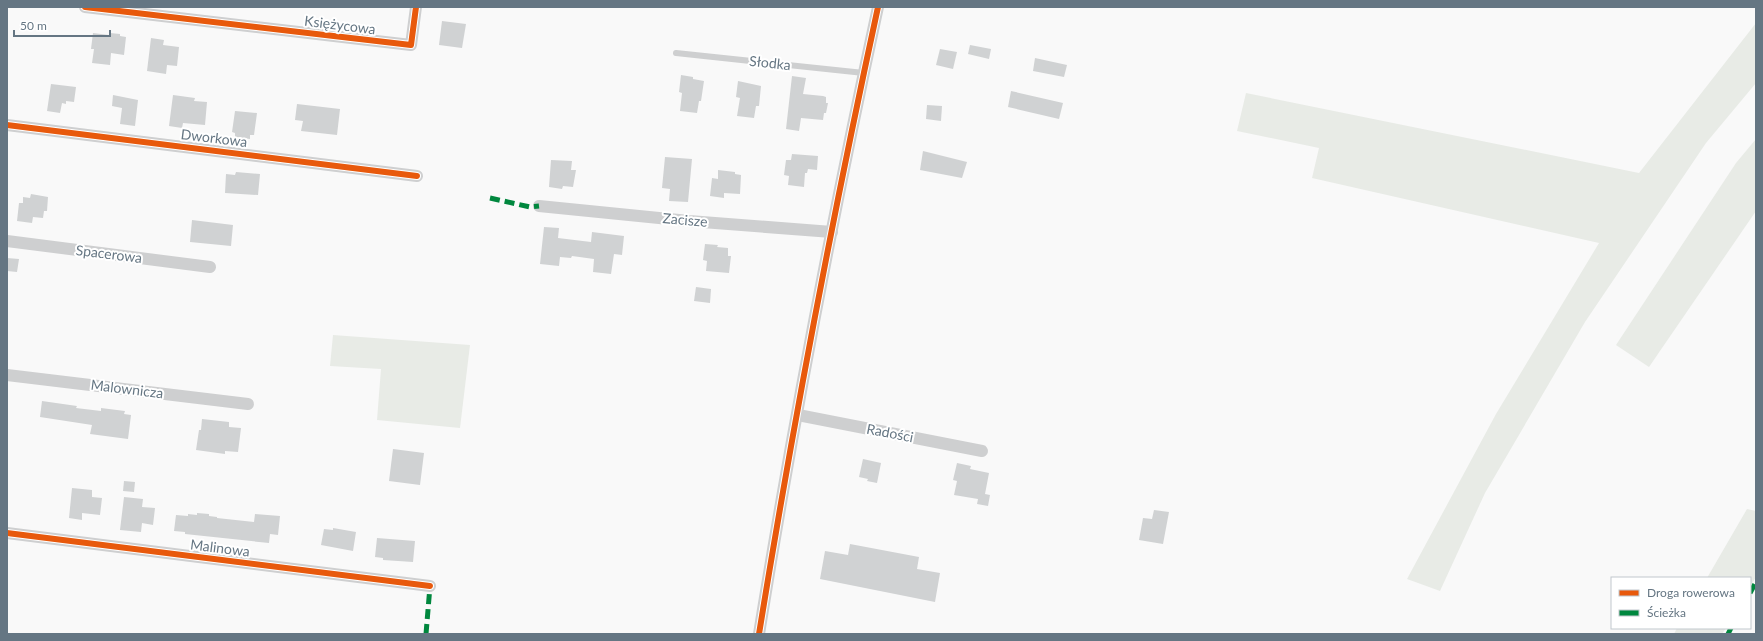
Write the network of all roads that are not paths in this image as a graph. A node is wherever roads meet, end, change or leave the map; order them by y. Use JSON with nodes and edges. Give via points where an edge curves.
{"nodes":[{"id":1,"x":85,"y":7,"type":"edge"},
{"id":2,"x":416,"y":7,"type":"edge"},
{"id":3,"x":878,"y":7,"type":"edge"},
{"id":4,"x":676,"y":54,"type":"dead end"},
{"id":5,"x":864,"y":73,"type":"junction"},
{"id":6,"x":7,"y":125,"type":"edge"},
{"id":7,"x":417,"y":176,"type":"dead end"},
{"id":8,"x":539,"y":206,"type":"dead end"},
{"id":9,"x":832,"y":232,"type":"junction"},
{"id":10,"x":7,"y":241,"type":"edge"},
{"id":11,"x":210,"y":267,"type":"dead end"},
{"id":12,"x":7,"y":375,"type":"edge"},
{"id":13,"x":248,"y":404,"type":"dead end"},
{"id":14,"x":798,"y":415,"type":"junction"},
{"id":15,"x":982,"y":451,"type":"dead end"},
{"id":16,"x":7,"y":533,"type":"edge"},
{"id":17,"x":430,"y":586,"type":"dead end"},
{"id":18,"x":759,"y":634,"type":"edge"}],
"edges":[{"from":1,"to":2,"type":"street","name":"Księżycowa","via":[[410,45]]},
{"from":3,"to":5,"type":"street"},
{"from":4,"to":5,"type":"lane","name":"Słodka"},
{"from":5,"to":9,"type":"street"},
{"from":6,"to":7,"type":"street","name":"Dworkowa"},
{"from":8,"to":9,"type":"street","name":"Zacisze"},
{"from":9,"to":14,"type":"street"},
{"from":10,"to":11,"type":"street","name":"Spacerowa"},
{"from":12,"to":13,"type":"street","name":"Malownicza"},
{"from":14,"to":15,"type":"street","name":"Radości"},
{"from":14,"to":18,"type":"street"},
{"from":16,"to":17,"type":"street","name":"Malinowa"}]}
